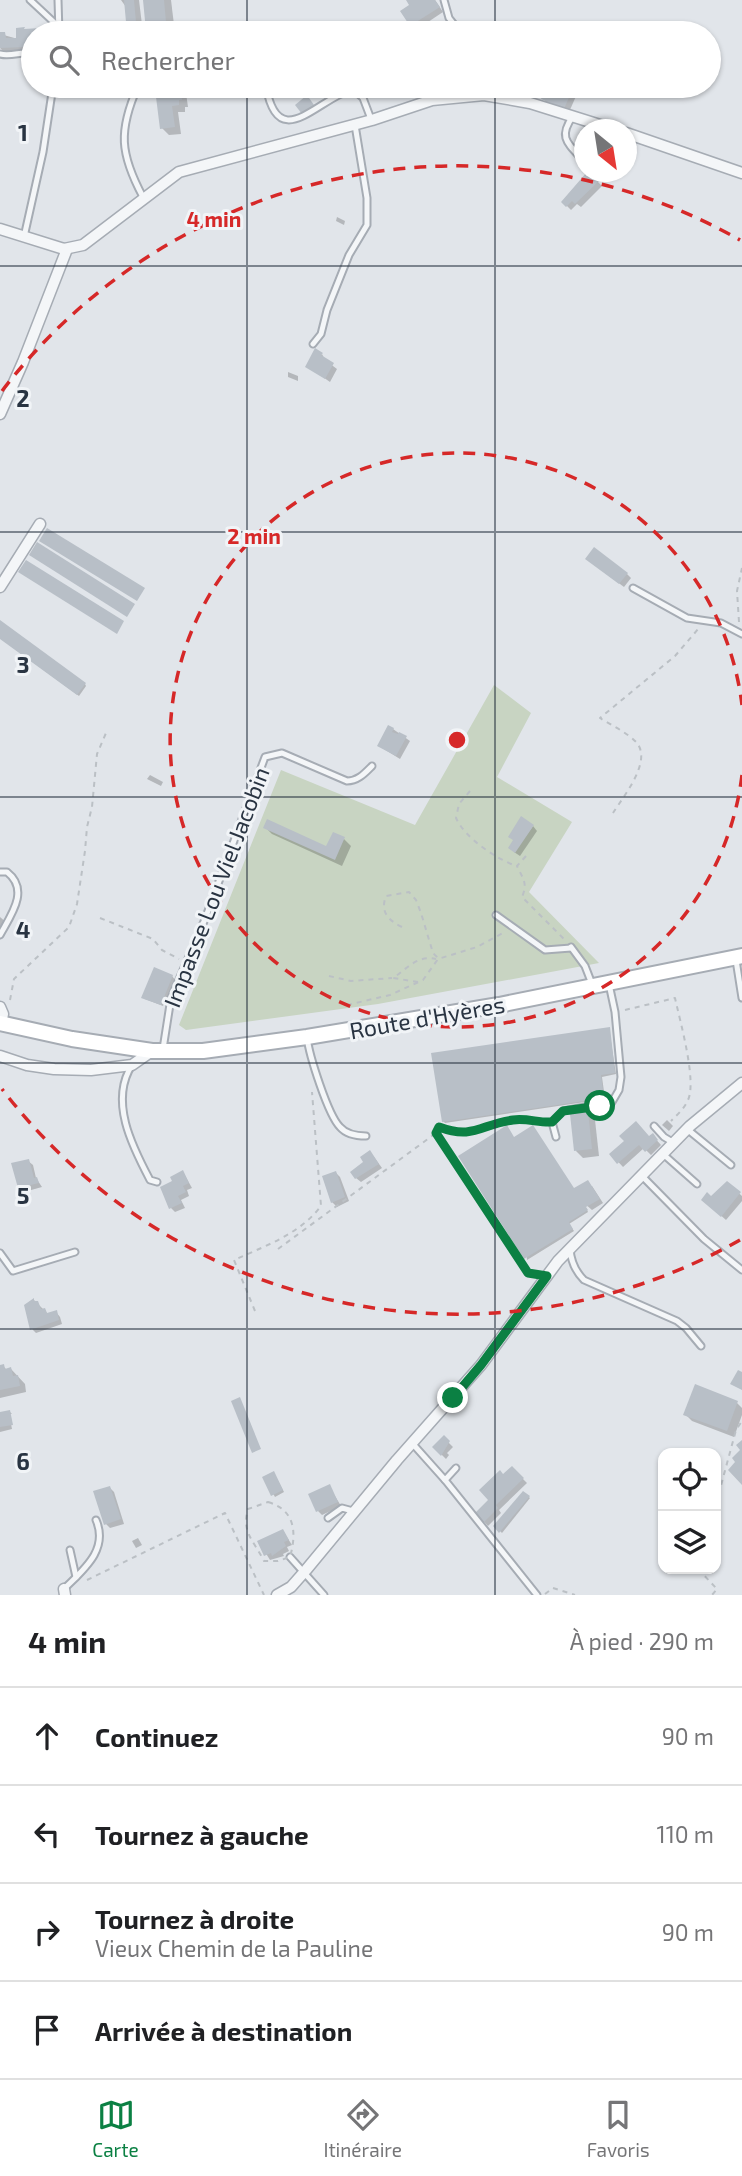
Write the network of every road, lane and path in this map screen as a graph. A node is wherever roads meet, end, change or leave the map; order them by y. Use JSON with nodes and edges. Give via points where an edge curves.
{"nodes":[{"id":1,"x":30,"y":0,"type":"edge"},
{"id":2,"x":58,"y":0,"type":"edge"},
{"id":3,"x":444,"y":0,"type":"edge"},
{"id":4,"x":50,"y":21,"type":"edge"},
{"id":5,"x":59,"y":21,"type":"edge"},
{"id":6,"x":451,"y":21,"type":"edge"},
{"id":7,"x":21,"y":51,"type":"edge"},
{"id":8,"x":0,"y":54,"type":"edge"},
{"id":9,"x":51,"y":98,"type":"edge"},
{"id":10,"x":134,"y":98,"type":"edge"},
{"id":11,"x":268,"y":98,"type":"edge"},
{"id":12,"x":333,"y":98,"type":"edge"},
{"id":13,"x":363,"y":98,"type":"edge"},
{"id":14,"x":442,"y":98,"type":"edge"},
{"id":15,"x":512,"y":98,"type":"edge"},
{"id":16,"x":573,"y":116,"type":"junction"},
{"id":17,"x":582,"y":119,"type":"edge"},
{"id":18,"x":372,"y":120,"type":"junction"},
{"id":19,"x":355,"y":125,"type":"junction"},
{"id":20,"x":637,"y":137,"type":"edge"},
{"id":21,"x":574,"y":150,"type":"edge"},
{"id":22,"x":742,"y":173,"type":"edge"},
{"id":23,"x":143,"y":197,"type":"junction"},
{"id":24,"x":0,"y":229,"type":"edge"},
{"id":25,"x":24,"y":237,"type":"junction"},
{"id":26,"x":67,"y":249,"type":"junction"},
{"id":27,"x":313,"y":344,"type":"dead end"},
{"id":28,"x":0,"y":414,"type":"edge"},
{"id":29,"x":40,"y":524,"type":"dead end"},
{"id":30,"x":742,"y":568,"type":"edge"},
{"id":31,"x":0,"y":587,"type":"edge"},
{"id":32,"x":633,"y":588,"type":"dead end"},
{"id":33,"x":702,"y":621,"type":"junction"},
{"id":34,"x":740,"y":624,"type":"dead end"},
{"id":35,"x":742,"y":634,"type":"edge"},
{"id":36,"x":106,"y":733,"type":"dead end"},
{"id":37,"x":372,"y":766,"type":"dead end"},
{"id":38,"x":470,"y":791,"type":"dead end"},
{"id":39,"x":613,"y":813,"type":"dead end"},
{"id":40,"x":526,"y":856,"type":"dead end"},
{"id":41,"x":517,"y":866,"type":"junction"},
{"id":42,"x":0,"y":872,"type":"edge"},
{"id":43,"x":496,"y":915,"type":"dead end"},
{"id":44,"x":100,"y":918,"type":"dead end"},
{"id":45,"x":402,"y":927,"type":"dead end"},
{"id":46,"x":513,"y":927,"type":"junction"},
{"id":47,"x":0,"y":935,"type":"edge"},
{"id":48,"x":570,"y":947,"type":"junction"},
{"id":49,"x":438,"y":959,"type":"junction"},
{"id":50,"x":739,"y":960,"type":"edge"},
{"id":51,"x":187,"y":961,"type":"junction"},
{"id":52,"x":329,"y":976,"type":"dead end"},
{"id":53,"x":393,"y":978,"type":"junction"},
{"id":54,"x":418,"y":982,"type":"junction"},
{"id":55,"x":609,"y":984,"type":"junction"},
{"id":56,"x":593,"y":987,"type":"junction"},
{"id":57,"x":742,"y":998,"type":"edge"},
{"id":58,"x":347,"y":1005,"type":"dead end"},
{"id":59,"x":0,"y":1007,"type":"edge"},
{"id":60,"x":615,"y":1012,"type":"junction"},
{"id":61,"x":3,"y":1024,"type":"edge"},
{"id":62,"x":307,"y":1037,"type":"junction"},
{"id":63,"x":157,"y":1051,"type":"junction"},
{"id":64,"x":0,"y":1056,"type":"edge"},
{"id":65,"x":132,"y":1065,"type":"junction"},
{"id":66,"x":316,"y":1072,"type":"junction"},
{"id":67,"x":742,"y":1083,"type":"edge"},
{"id":68,"x":671,"y":1121,"type":"dead end"},
{"id":69,"x":552,"y":1122,"type":"junction"},
{"id":70,"x":654,"y":1126,"type":"dead end"},
{"id":71,"x":687,"y":1129,"type":"junction"},
{"id":72,"x":436,"y":1133,"type":"junction"},
{"id":73,"x":366,"y":1136,"type":"dead end"},
{"id":74,"x":556,"y":1137,"type":"dead end"},
{"id":75,"x":674,"y":1143,"type":"junction"},
{"id":76,"x":663,"y":1154,"type":"junction"},
{"id":77,"x":731,"y":1165,"type":"dead end"},
{"id":78,"x":642,"y":1176,"type":"junction"},
{"id":79,"x":157,"y":1182,"type":"dead end"},
{"id":80,"x":697,"y":1184,"type":"dead end"},
{"id":81,"x":278,"y":1249,"type":"dead end"},
{"id":82,"x":570,"y":1249,"type":"junction"},
{"id":83,"x":75,"y":1252,"type":"dead end"},
{"id":84,"x":0,"y":1253,"type":"edge"},
{"id":85,"x":742,"y":1270,"type":"edge"},
{"id":86,"x":547,"y":1276,"type":"junction"},
{"id":87,"x":254,"y":1311,"type":"dead end"},
{"id":88,"x":701,"y":1346,"type":"dead end"},
{"id":89,"x":742,"y":1420,"type":"edge"},
{"id":90,"x":412,"y":1443,"type":"junction"},
{"id":91,"x":456,"y":1468,"type":"dead end"},
{"id":92,"x":445,"y":1480,"type":"junction"},
{"id":93,"x":721,"y":1486,"type":"edge"},
{"id":94,"x":353,"y":1511,"type":"junction"},
{"id":95,"x":328,"y":1518,"type":"dead end"},
{"id":96,"x":96,"y":1520,"type":"dead end"},
{"id":97,"x":70,"y":1550,"type":"dead end"},
{"id":98,"x":289,"y":1557,"type":"junction"},
{"id":99,"x":304,"y":1572,"type":"junction"},
{"id":100,"x":703,"y":1574,"type":"edge"},
{"id":101,"x":76,"y":1577,"type":"junction"},
{"id":102,"x":85,"y":1581,"type":"dead end"},
{"id":103,"x":64,"y":1592,"type":"edge"},
{"id":104,"x":264,"y":1595,"type":"edge"},
{"id":105,"x":278,"y":1595,"type":"edge"},
{"id":106,"x":324,"y":1595,"type":"edge"},
{"id":107,"x":537,"y":1595,"type":"edge"},
{"id":108,"x":544,"y":1595,"type":"edge"},
{"id":109,"x":575,"y":1595,"type":"edge"},
{"id":110,"x":712,"y":1595,"type":"edge"}],
"edges":[{"from":1,"to":4,"type":"lane"},
{"from":2,"to":5,"type":"lane"},
{"from":3,"to":6,"type":"lane"},
{"from":7,"to":8,"type":"lane"},
{"from":9,"to":25,"type":"lane"},
{"from":10,"to":23,"type":"lane","via":[[123,131],[123,147]]},
{"from":11,"to":12,"type":"lane","via":[[276,115],[286,121],[301,119]]},
{"from":13,"to":18,"type":"lane"},
{"from":14,"to":18,"type":"street"},
{"from":15,"to":16,"type":"street"},
{"from":16,"to":17,"type":"street"},
{"from":16,"to":21,"type":"lane","via":[[565,128],[566,142]]},
{"from":18,"to":19,"type":"street"},
{"from":19,"to":23,"type":"street","via":[[178,172]]},
{"from":19,"to":27,"type":"lane","via":[[367,225],[349,255],[321,334]]},
{"from":20,"to":22,"type":"street"},
{"from":23,"to":26,"type":"street","via":[[92,239]]},
{"from":24,"to":25,"type":"street"},
{"from":25,"to":26,"type":"street"},
{"from":26,"to":28,"type":"street"},
{"from":29,"to":31,"type":"street"},
{"from":30,"to":34,"type":"path","via":[[737,591]]},
{"from":32,"to":33,"type":"lane","via":[[687,618]]},
{"from":33,"to":35,"type":"lane","via":[[721,623]]},
{"from":33,"to":39,"type":"path","via":[[675,656],[600,718],[637,744],[641,753],[636,777]]},
{"from":36,"to":61,"type":"path","via":[[97,754],[77,904],[69,927],[14,979]]},
{"from":37,"to":51,"type":"lane","name":"Impasse Lou Viel Jacobin","via":[[347,781],[282,753],[265,757]]},
{"from":38,"to":41,"type":"path","via":[[459,804],[456,818],[461,829],[503,861]]},
{"from":40,"to":41,"type":"path"},
{"from":41,"to":48,"type":"path","via":[[525,880],[522,897]]},
{"from":42,"to":47,"type":"lane","via":[[15,878],[18,901]]},
{"from":43,"to":46,"type":"lane"},
{"from":44,"to":51,"type":"path","via":[[153,939],[162,950]]},
{"from":45,"to":49,"type":"path","via":[[385,915],[383,905],[386,896],[409,892]]},
{"from":46,"to":48,"type":"lane","via":[[545,950]]},
{"from":46,"to":49,"type":"path","via":[[477,947]]},
{"from":48,"to":56,"type":"lane","via":[[585,966]]},
{"from":49,"to":53,"type":"path","via":[[416,960]]},
{"from":49,"to":54,"type":"path"},
{"from":50,"to":55,"type":"main road","name":"Route d'Hyères"},
{"from":50,"to":57,"type":"lane"},
{"from":51,"to":63,"type":"lane","name":"Impasse Lou Viel Jacobin"},
{"from":52,"to":53,"type":"path","via":[[351,981]]},
{"from":53,"to":54,"type":"path"},
{"from":54,"to":58,"type":"path","via":[[390,995]]},
{"from":55,"to":56,"type":"main road","name":"Route d'Hyères"},
{"from":55,"to":60,"type":"lane"},
{"from":56,"to":62,"type":"main road","name":"Route d'Hyères"},
{"from":59,"to":61,"type":"street"},
{"from":60,"to":68,"type":"path","via":[[675,998],[692,1081],[689,1099]]},
{"from":60,"to":69,"type":"lane","via":[[619,1090],[611,1102],[563,1111]]},
{"from":61,"to":63,"type":"main road","name":"Route d'Hyères"},
{"from":62,"to":63,"type":"main road","name":"Route d'Hyères","via":[[203,1051]]},
{"from":62,"to":66,"type":"lane"},
{"from":63,"to":65,"type":"street"},
{"from":64,"to":65,"type":"street","via":[[54,1069]]},
{"from":65,"to":79,"type":"lane","via":[[121,1101],[144,1167],[150,1180]]},
{"from":66,"to":73,"type":"lane","via":[[340,1128]]},
{"from":66,"to":87,"type":"path","via":[[311,1080],[321,1206],[288,1235],[234,1259]]},
{"from":67,"to":71,"type":"street"},
{"from":69,"to":72,"type":"path","via":[[511,1120],[456,1133],[439,1127]]},
{"from":69,"to":74,"type":"lane"},
{"from":70,"to":75,"type":"lane"},
{"from":71,"to":75,"type":"street"},
{"from":71,"to":77,"type":"lane"},
{"from":72,"to":81,"type":"path"},
{"from":72,"to":86,"type":"path","via":[[528,1273]]},
{"from":75,"to":76,"type":"street"},
{"from":76,"to":78,"type":"street"},
{"from":76,"to":80,"type":"lane"},
{"from":78,"to":82,"type":"street"},
{"from":78,"to":85,"type":"lane"},
{"from":82,"to":86,"type":"street"},
{"from":82,"to":88,"type":"lane","via":[[576,1272],[584,1280],[677,1321]]},
{"from":83,"to":84,"type":"lane","via":[[13,1270]]},
{"from":86,"to":90,"type":"street","via":[[481,1365]]},
{"from":89,"to":93,"type":"path"},
{"from":90,"to":92,"type":"lane"},
{"from":90,"to":94,"type":"street"},
{"from":91,"to":92,"type":"lane"},
{"from":92,"to":107,"type":"lane"},
{"from":94,"to":95,"type":"lane","via":[[342,1508]]},
{"from":94,"to":99,"type":"street"},
{"from":96,"to":101,"type":"lane","via":[[101,1532],[97,1550],[89,1566]]},
{"from":97,"to":101,"type":"lane"},
{"from":98,"to":98,"type":"path","via":[[294,1542],[288,1513],[268,1502],[248,1509],[244,1521],[264,1561]]},
{"from":98,"to":99,"type":"lane"},
{"from":99,"to":105,"type":"street"},
{"from":99,"to":106,"type":"lane"},
{"from":100,"to":110,"type":"path","via":[[717,1589]]},
{"from":101,"to":103,"type":"lane"},
{"from":102,"to":104,"type":"path","via":[[225,1513]]},
{"from":108,"to":109,"type":"path","via":[[553,1588]]}]}
